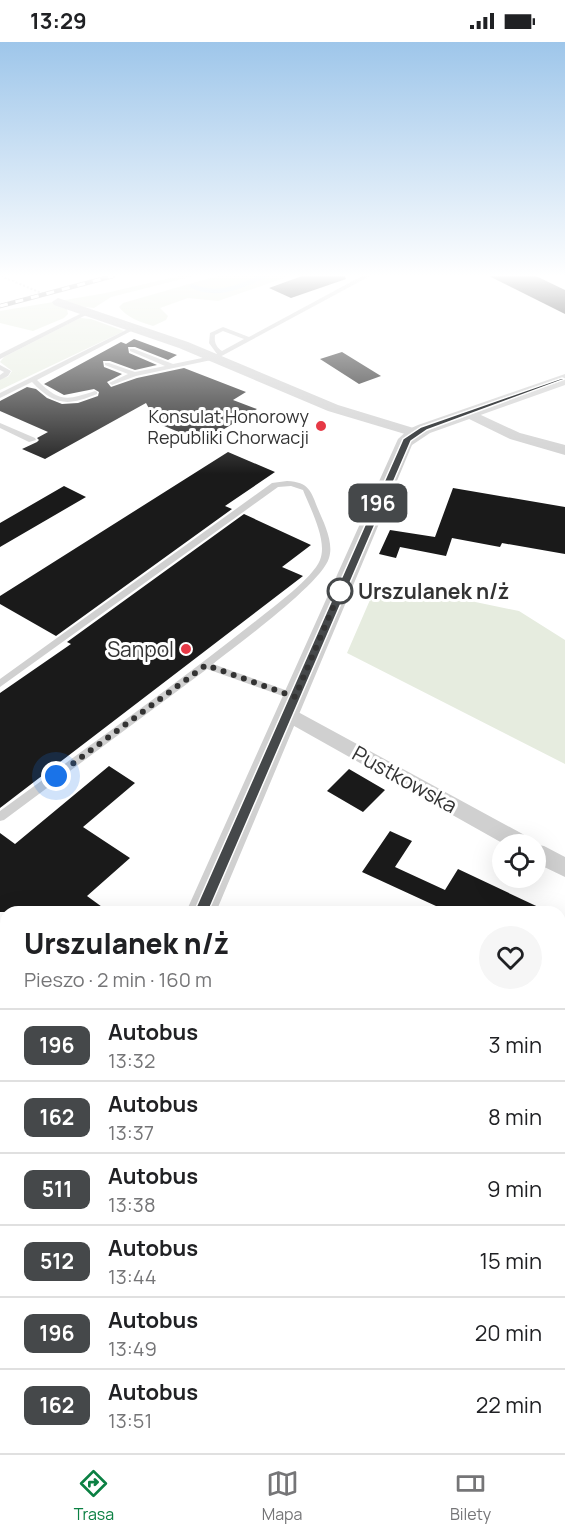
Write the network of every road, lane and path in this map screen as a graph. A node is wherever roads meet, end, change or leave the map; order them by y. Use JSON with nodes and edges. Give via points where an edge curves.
{"nodes":[{"id":1,"x":30,"y":342,"type":"edge"},
{"id":2,"x":107,"y":342,"type":"edge"},
{"id":3,"x":176,"y":342,"type":"edge"},
{"id":4,"x":210,"y":342,"type":"edge"},
{"id":5,"x":244,"y":342,"type":"edge"},
{"id":6,"x":132,"y":350,"type":"dead end"},
{"id":7,"x":218,"y":356,"type":"junction"},
{"id":8,"x":0,"y":357,"type":"edge"},
{"id":9,"x":107,"y":364,"type":"dead end"},
{"id":10,"x":0,"y":366,"type":"edge"},
{"id":11,"x":172,"y":366,"type":"junction"},
{"id":12,"x":134,"y":374,"type":"junction"},
{"id":13,"x":0,"y":378,"type":"edge"},
{"id":14,"x":33,"y":379,"type":"junction"},
{"id":15,"x":565,"y":379,"type":"edge"},
{"id":16,"x":112,"y":384,"type":"dead end"},
{"id":17,"x":95,"y":393,"type":"dead end"},
{"id":18,"x":0,"y":396,"type":"edge"},
{"id":19,"x":468,"y":413,"type":"junction"},
{"id":20,"x":0,"y":425,"type":"edge"},
{"id":21,"x":415,"y":433,"type":"junction"},
{"id":22,"x":32,"y":440,"type":"dead end"},
{"id":23,"x":565,"y":450,"type":"edge"},
{"id":24,"x":206,"y":665,"type":"junction"},
{"id":25,"x":0,"y":684,"type":"edge"},
{"id":26,"x":291,"y":705,"type":"junction"},
{"id":27,"x":0,"y":817,"type":"edge"},
{"id":28,"x":505,"y":834,"type":"edge"},
{"id":29,"x":546,"y":858,"type":"edge"},
{"id":30,"x":565,"y":868,"type":"edge"},
{"id":31,"x":204,"y":906,"type":"edge"}],
"edges":[{"from":1,"to":8,"type":"lane"},
{"from":2,"to":14,"type":"lane"},
{"from":3,"to":7,"type":"street"},
{"from":4,"to":7,"type":"lane"},
{"from":5,"to":7,"type":"lane"},
{"from":6,"to":11,"type":"lane"},
{"from":7,"to":11,"type":"lane"},
{"from":7,"to":21,"type":"street","via":[[315,400]]},
{"from":9,"to":12,"type":"lane"},
{"from":10,"to":13,"type":"lane","via":[[8,371]]},
{"from":11,"to":12,"type":"lane"},
{"from":12,"to":16,"type":"lane"},
{"from":14,"to":17,"type":"lane","via":[[48,395],[63,402]]},
{"from":14,"to":18,"type":"lane"},
{"from":15,"to":19,"type":"street"},
{"from":19,"to":21,"type":"street"},
{"from":19,"to":23,"type":"street","via":[[515,436]]},
{"from":20,"to":22,"type":"lane"},
{"from":21,"to":26,"type":"street","via":[[404,443]]},
{"from":24,"to":25,"type":"lane","via":[[321,568],[326,559],[325,540],[306,489],[298,484],[274,485]]},
{"from":24,"to":26,"type":"lane"},
{"from":24,"to":27,"type":"lane"},
{"from":26,"to":28,"type":"street","name":"Pustkowska"},
{"from":26,"to":31,"type":"street"},
{"from":29,"to":30,"type":"street"}]}
